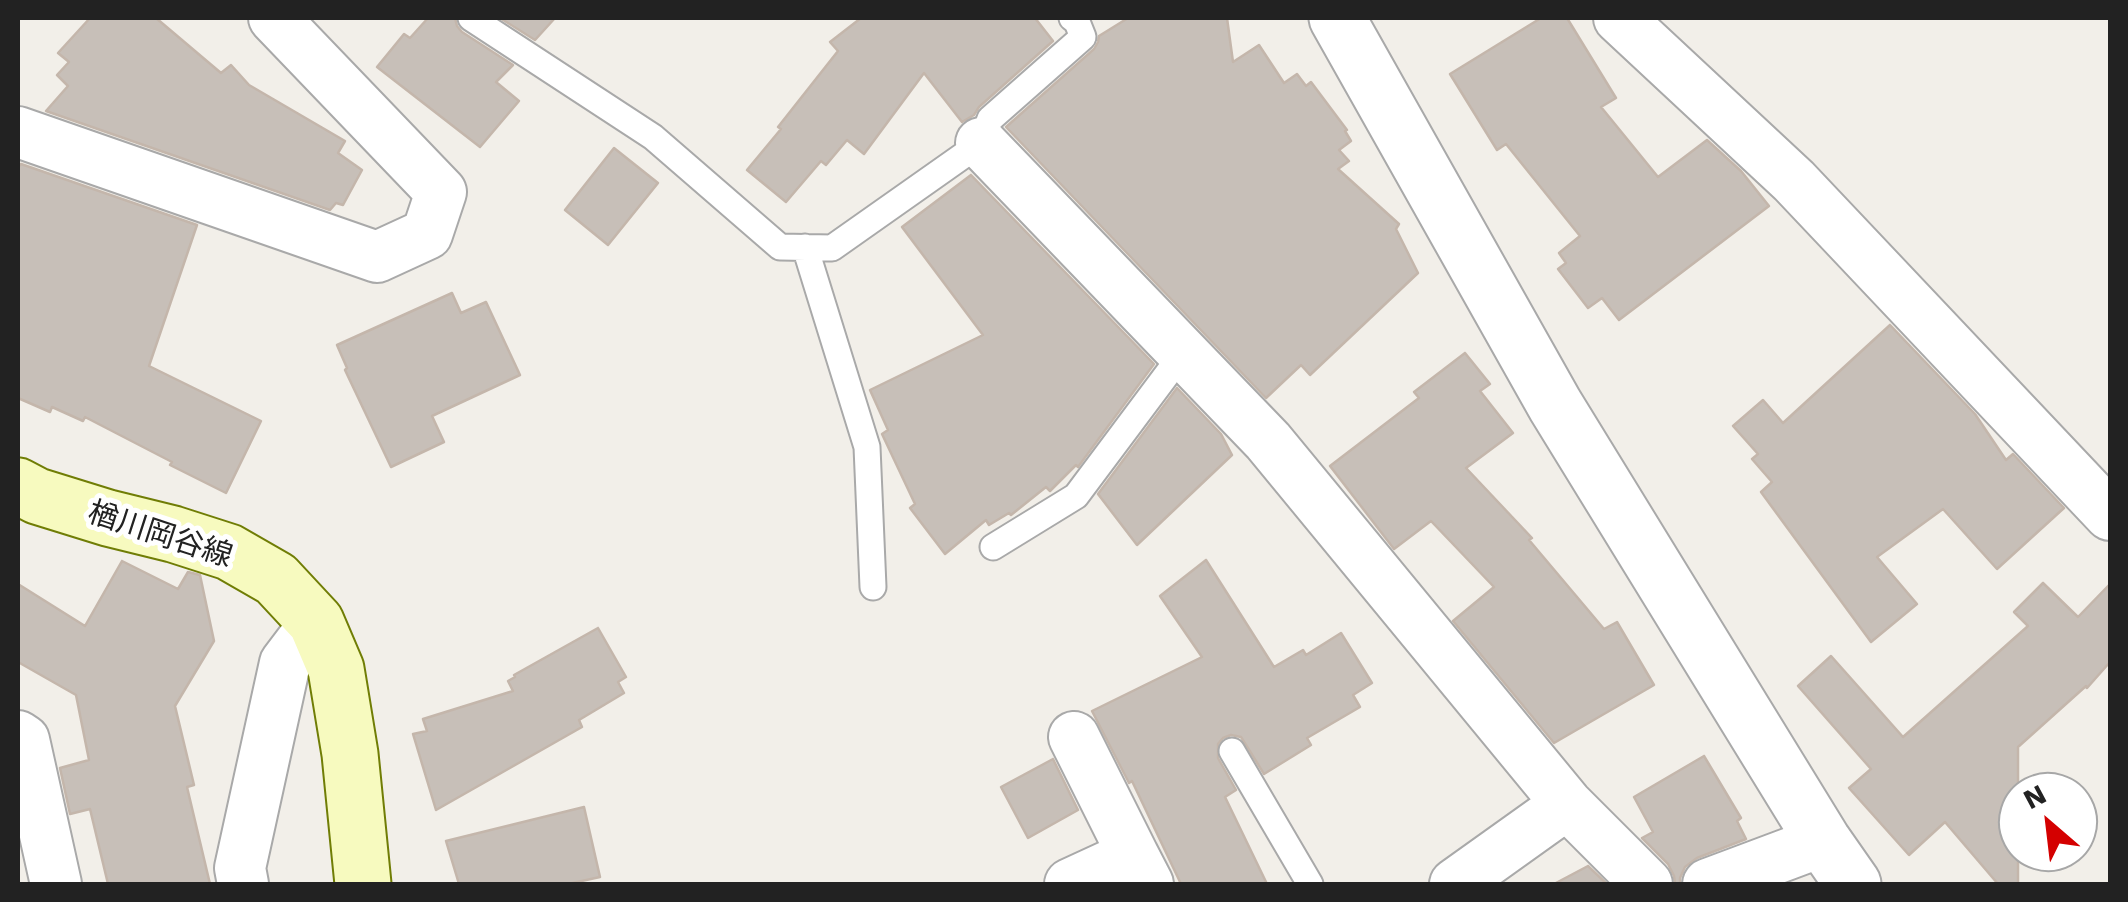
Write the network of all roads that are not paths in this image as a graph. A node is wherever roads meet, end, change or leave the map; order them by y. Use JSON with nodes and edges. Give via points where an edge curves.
{"nodes":[{"id":1,"x":274,"y":18,"type":"edge"},
{"id":2,"x":472,"y":18,"type":"edge"},
{"id":3,"x":1072,"y":18,"type":"edge"},
{"id":4,"x":1338,"y":18,"type":"edge"},
{"id":5,"x":1619,"y":18,"type":"edge"},
{"id":6,"x":18,"y":132,"type":"edge"},
{"id":7,"x":981,"y":143,"type":"junction"},
{"id":8,"x":805,"y":248,"type":"junction"},
{"id":9,"x":1183,"y":353,"type":"junction"},
{"id":10,"x":18,"y":486,"type":"edge"},
{"id":11,"x":2110,"y":515,"type":"edge"},
{"id":12,"x":993,"y":546,"type":"dead end"},
{"id":13,"x":872,"y":587,"type":"dead end"},
{"id":14,"x":316,"y":622,"type":"junction"},
{"id":15,"x":18,"y":736,"type":"edge"},
{"id":16,"x":1074,"y":736,"type":"dead end"},
{"id":17,"x":1232,"y":752,"type":"dead end"},
{"id":18,"x":1567,"y":804,"type":"junction"},
{"id":19,"x":1838,"y":863,"type":"edge"},
{"id":20,"x":1140,"y":870,"type":"edge"},
{"id":21,"x":56,"y":884,"type":"edge"},
{"id":22,"x":243,"y":884,"type":"edge"},
{"id":23,"x":363,"y":884,"type":"edge"},
{"id":24,"x":1070,"y":884,"type":"edge"},
{"id":25,"x":1310,"y":884,"type":"edge"},
{"id":26,"x":1455,"y":884,"type":"edge"},
{"id":27,"x":1647,"y":884,"type":"edge"},
{"id":28,"x":1708,"y":884,"type":"edge"}],
"edges":[{"from":1,"to":6,"type":"street","via":[[441,192],[427,234],[377,257]]},
{"from":2,"to":8,"type":"lane","via":[[652,137],[780,247]]},
{"from":3,"to":7,"type":"lane","via":[[1083,37],[990,118]]},
{"from":4,"to":19,"type":"street","via":[[1555,405]]},
{"from":5,"to":11,"type":"street","via":[[1794,181]]},
{"from":7,"to":8,"type":"lane","via":[[832,248]]},
{"from":7,"to":9,"type":"street"},
{"from":8,"to":13,"type":"lane","via":[[867,448]]},
{"from":9,"to":12,"type":"lane","via":[[1076,496]]},
{"from":9,"to":18,"type":"street","via":[[1268,441]]},
{"from":10,"to":14,"type":"main road","name":"楢川岡谷線","via":[[228,552],[276,579]]},
{"from":14,"to":22,"type":"street","via":[[285,663],[240,868]]},
{"from":14,"to":23,"type":"main road","name":"楢川岡谷線","via":[[336,669]]},
{"from":15,"to":21,"type":"street"},
{"from":16,"to":20,"type":"street"},
{"from":17,"to":25,"type":"lane"},
{"from":18,"to":26,"type":"street"},
{"from":18,"to":27,"type":"street"},
{"from":19,"to":28,"type":"street"},
{"from":20,"to":24,"type":"street"}]}
